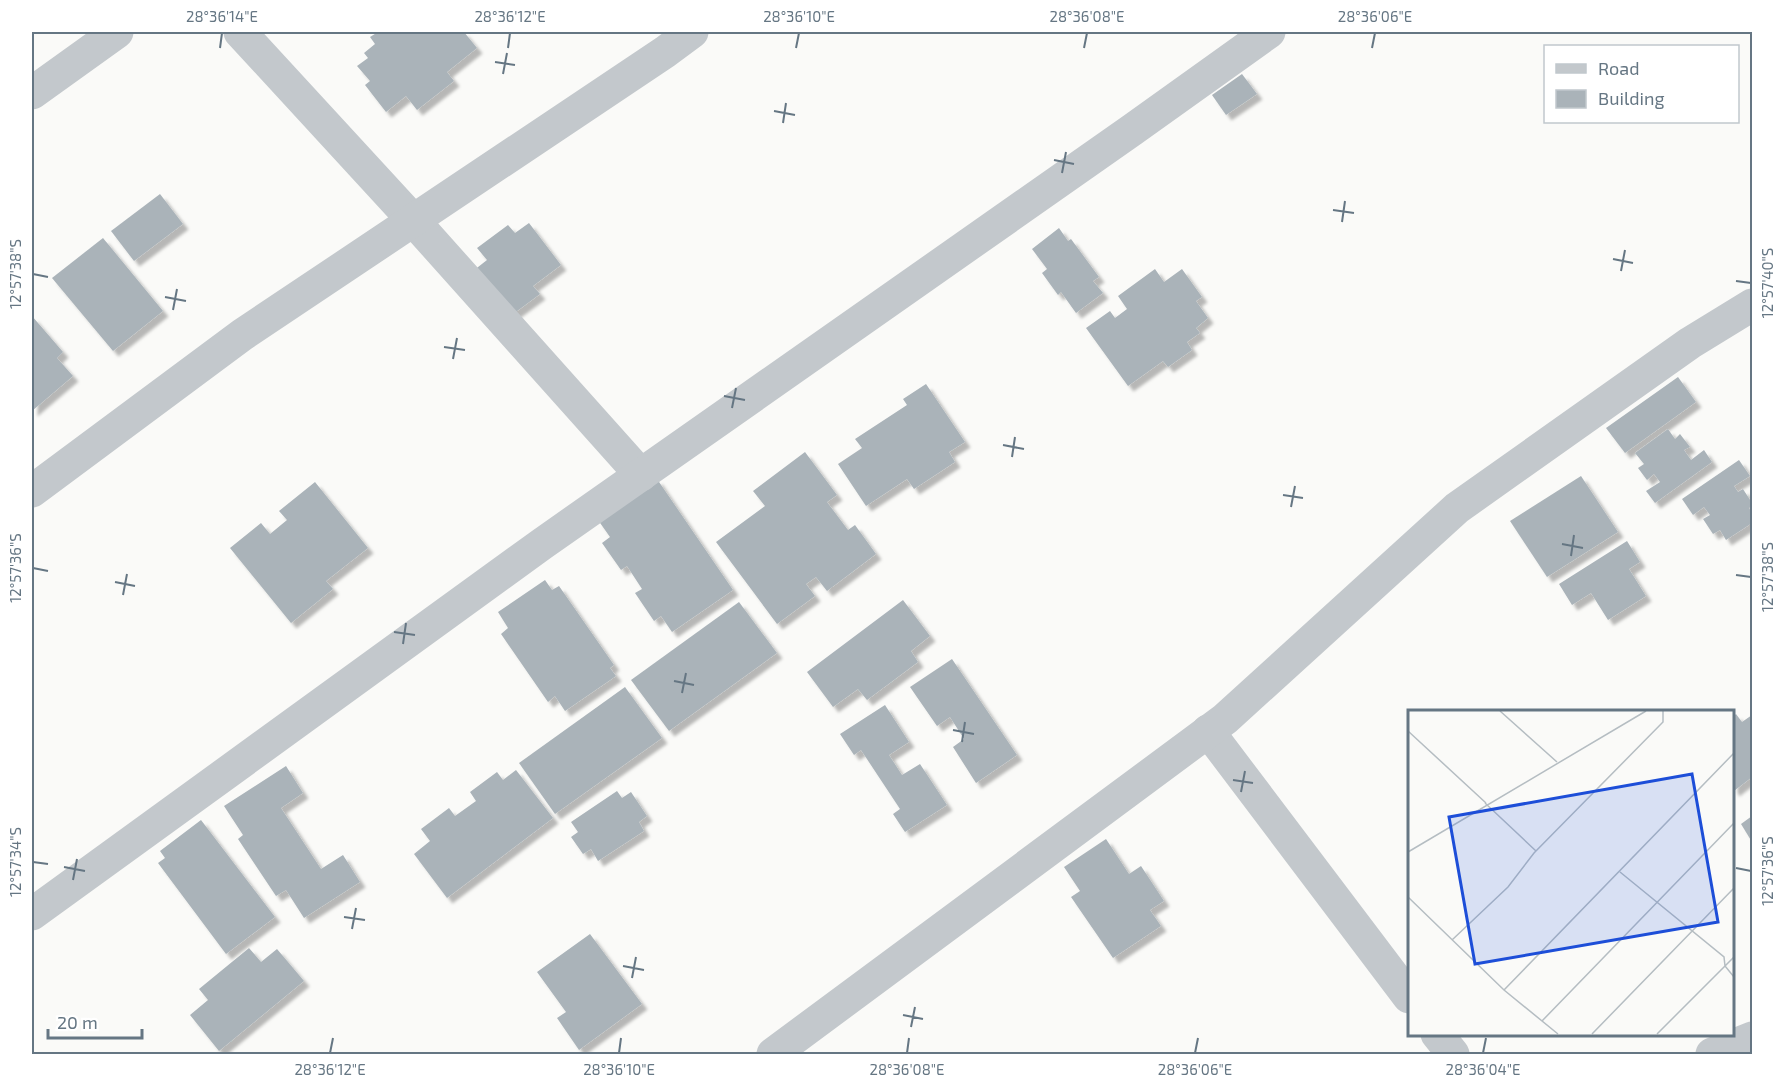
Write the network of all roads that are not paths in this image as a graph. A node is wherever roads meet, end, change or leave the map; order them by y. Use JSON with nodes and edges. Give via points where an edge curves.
{"nodes":[{"id":1,"x":117,"y":32,"type":"edge"},
{"id":2,"x":240,"y":32,"type":"edge"},
{"id":3,"x":692,"y":32,"type":"edge"},
{"id":4,"x":1269,"y":32,"type":"edge"},
{"id":5,"x":32,"y":93,"type":"edge"},
{"id":6,"x":413,"y":220,"type":"junction"},
{"id":7,"x":1752,"y":305,"type":"edge"},
{"id":8,"x":641,"y":475,"type":"junction"},
{"id":9,"x":32,"y":490,"type":"edge"},
{"id":10,"x":1208,"y":731,"type":"junction"},
{"id":11,"x":32,"y":915,"type":"edge"},
{"id":12,"x":1408,"y":996,"type":"edge"},
{"id":13,"x":1438,"y":1035,"type":"edge"},
{"id":14,"x":1752,"y":1038,"type":"edge"},
{"id":15,"x":773,"y":1054,"type":"edge"},
{"id":16,"x":1453,"y":1054,"type":"edge"},
{"id":17,"x":1712,"y":1054,"type":"edge"}],
"edges":[{"from":1,"to":5,"type":"street"},
{"from":2,"to":6,"type":"street"},
{"from":3,"to":6,"type":"street"},
{"from":4,"to":8,"type":"street"},
{"from":6,"to":8,"type":"street"},
{"from":6,"to":9,"type":"street","via":[[242,335]]},
{"from":7,"to":10,"type":"street","via":[[1690,343],[1457,508]]},
{"from":8,"to":11,"type":"street"},
{"from":10,"to":12,"type":"street"},
{"from":10,"to":15,"type":"street"},
{"from":13,"to":16,"type":"street"},
{"from":14,"to":17,"type":"street"}]}
